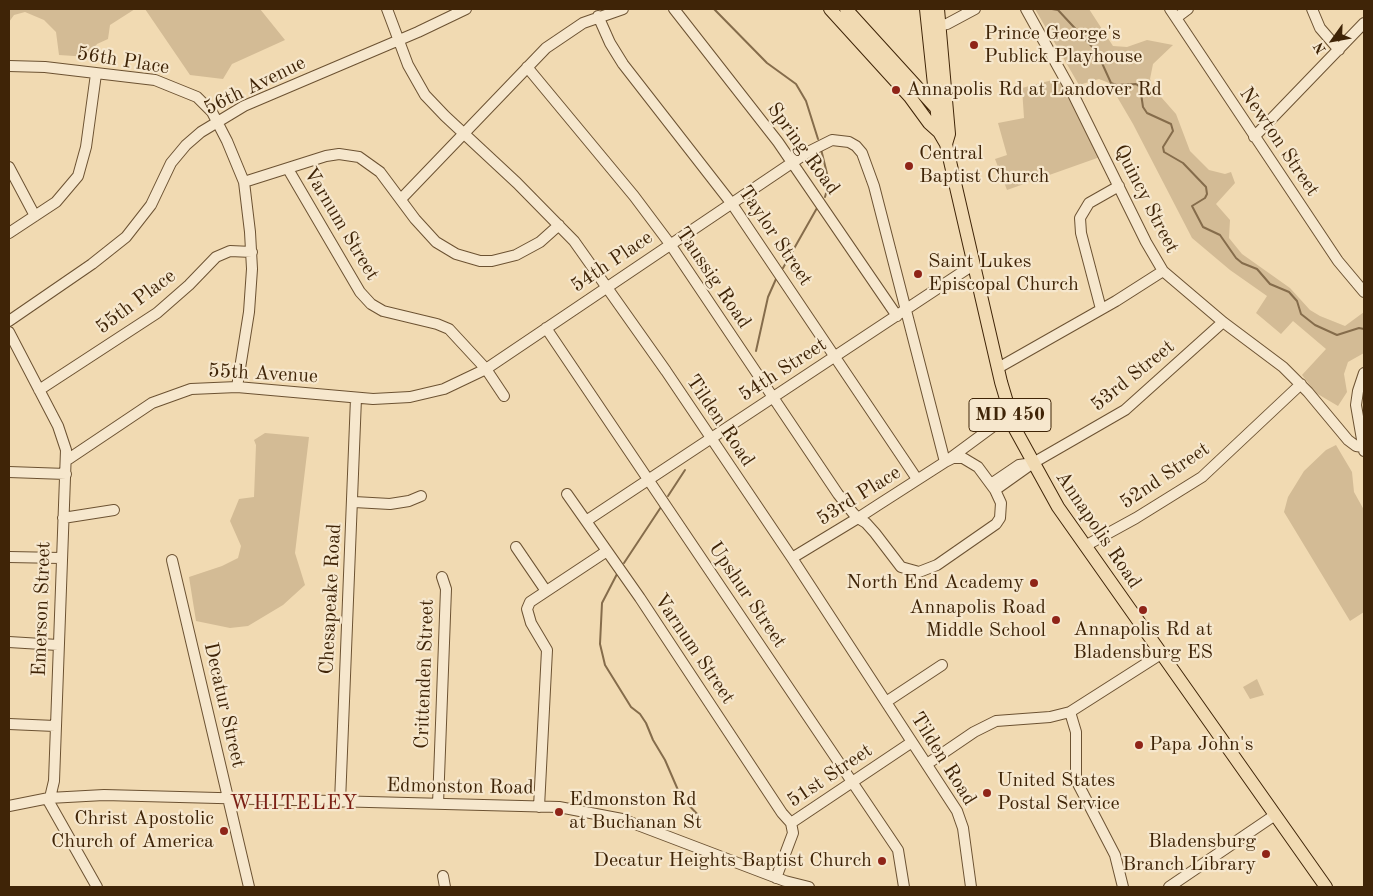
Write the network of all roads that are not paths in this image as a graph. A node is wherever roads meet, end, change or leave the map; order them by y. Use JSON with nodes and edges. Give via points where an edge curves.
{"nodes":[{"id":1,"x":387,"y":9,"type":"edge"},
{"id":2,"x":466,"y":9,"type":"edge"},
{"id":3,"x":623,"y":9,"type":"edge"},
{"id":4,"x":674,"y":9,"type":"edge"},
{"id":5,"x":830,"y":9,"type":"edge"},
{"id":6,"x":846,"y":9,"type":"edge"},
{"id":7,"x":926,"y":9,"type":"edge"},
{"id":8,"x":938,"y":9,"type":"edge"},
{"id":9,"x":976,"y":9,"type":"edge"},
{"id":10,"x":1026,"y":9,"type":"edge"},
{"id":11,"x":1170,"y":9,"type":"edge"},
{"id":12,"x":1188,"y":9,"type":"edge"},
{"id":13,"x":1312,"y":9,"type":"edge"},
{"id":14,"x":598,"y":16,"type":"junction"},
{"id":15,"x":1176,"y":18,"type":"junction"},
{"id":16,"x":1364,"y":23,"type":"edge"},
{"id":17,"x":933,"y":27,"type":"junction"},
{"id":18,"x":400,"y":41,"type":"junction"},
{"id":19,"x":1339,"y":50,"type":"junction"},
{"id":20,"x":9,"y":66,"type":"edge"},
{"id":21,"x":527,"y":66,"type":"junction"},
{"id":22,"x":96,"y":74,"type":"junction"},
{"id":23,"x":932,"y":82,"type":"junction"},
{"id":24,"x":918,"y":90,"type":"junction"},
{"id":25,"x":942,"y":116,"type":"junction"},
{"id":26,"x":217,"y":122,"type":"junction"},
{"id":27,"x":939,"y":132,"type":"junction"},
{"id":28,"x":464,"y":135,"type":"junction"},
{"id":29,"x":1254,"y":137,"type":"junction"},
{"id":30,"x":946,"y":144,"type":"junction"},
{"id":31,"x":793,"y":163,"type":"junction"},
{"id":32,"x":9,"y":167,"type":"edge"},
{"id":33,"x":288,"y":169,"type":"junction"},
{"id":34,"x":244,"y":182,"type":"junction"},
{"id":35,"x":1119,"y":186,"type":"junction"},
{"id":36,"x":402,"y":199,"type":"junction"},
{"id":37,"x":732,"y":204,"type":"junction"},
{"id":38,"x":35,"y":216,"type":"junction"},
{"id":39,"x":559,"y":225,"type":"junction"},
{"id":40,"x":9,"y":233,"type":"edge"},
{"id":41,"x":670,"y":244,"type":"junction"},
{"id":42,"x":252,"y":252,"type":"junction"},
{"id":43,"x":973,"y":265,"type":"junction"},
{"id":44,"x":1162,"y":271,"type":"junction"},
{"id":45,"x":607,"y":286,"type":"junction"},
{"id":46,"x":1364,"y":292,"type":"edge"},
{"id":47,"x":1101,"y":309,"type":"junction"},
{"id":48,"x":901,"y":313,"type":"junction"},
{"id":49,"x":9,"y":321,"type":"edge"},
{"id":50,"x":1223,"y":322,"type":"junction"},
{"id":51,"x":546,"y":328,"type":"junction"},
{"id":52,"x":9,"y":332,"type":"edge"},
{"id":53,"x":835,"y":357,"type":"junction"},
{"id":54,"x":486,"y":368,"type":"junction"},
{"id":55,"x":998,"y":368,"type":"junction"},
{"id":56,"x":1364,"y":373,"type":"edge"},
{"id":57,"x":1301,"y":384,"type":"junction"},
{"id":58,"x":237,"y":387,"type":"junction"},
{"id":59,"x":39,"y":390,"type":"junction"},
{"id":60,"x":504,"y":396,"type":"dead end"},
{"id":61,"x":356,"y":398,"type":"junction"},
{"id":62,"x":773,"y":398,"type":"junction"},
{"id":63,"x":1010,"y":414,"type":"junction"},
{"id":64,"x":711,"y":439,"type":"junction"},
{"id":65,"x":1364,"y":449,"type":"edge"},
{"id":66,"x":67,"y":460,"type":"junction"},
{"id":67,"x":944,"y":462,"type":"junction"},
{"id":68,"x":1033,"y":464,"type":"junction"},
{"id":69,"x":9,"y":472,"type":"edge"},
{"id":70,"x":66,"y":474,"type":"junction"},
{"id":71,"x":918,"y":479,"type":"junction"},
{"id":72,"x":649,"y":480,"type":"junction"},
{"id":73,"x":993,"y":487,"type":"junction"},
{"id":74,"x":567,"y":494,"type":"dead end"},
{"id":75,"x":421,"y":496,"type":"dead end"},
{"id":76,"x":354,"y":502,"type":"junction"},
{"id":77,"x":114,"y":510,"type":"dead end"},
{"id":78,"x":63,"y":518,"type":"junction"},
{"id":79,"x":858,"y":518,"type":"junction"},
{"id":80,"x":586,"y":521,"type":"junction"},
{"id":81,"x":1085,"y":546,"type":"junction"},
{"id":82,"x":516,"y":547,"type":"dead end"},
{"id":83,"x":606,"y":551,"type":"junction"},
{"id":84,"x":9,"y":557,"type":"edge"},
{"id":85,"x":62,"y":558,"type":"junction"},
{"id":86,"x":792,"y":558,"type":"junction"},
{"id":87,"x":172,"y":560,"type":"dead end"},
{"id":88,"x":442,"y":577,"type":"dead end"},
{"id":89,"x":544,"y":592,"type":"junction"},
{"id":90,"x":9,"y":642,"type":"edge"},
{"id":91,"x":58,"y":644,"type":"junction"},
{"id":92,"x":1161,"y":654,"type":"junction"},
{"id":93,"x":942,"y":665,"type":"dead end"},
{"id":94,"x":886,"y":702,"type":"junction"},
{"id":95,"x":1070,"y":712,"type":"junction"},
{"id":96,"x":9,"y":724,"type":"edge"},
{"id":97,"x":55,"y":726,"type":"junction"},
{"id":98,"x":912,"y":742,"type":"junction"},
{"id":99,"x":927,"y":764,"type":"junction"},
{"id":100,"x":852,"y":783,"type":"junction"},
{"id":101,"x":49,"y":798,"type":"junction"},
{"id":102,"x":228,"y":800,"type":"junction"},
{"id":103,"x":340,"y":802,"type":"junction"},
{"id":104,"x":438,"y":804,"type":"junction"},
{"id":105,"x":9,"y":806,"type":"edge"},
{"id":106,"x":539,"y":807,"type":"junction"},
{"id":107,"x":1275,"y":816,"type":"junction"},
{"id":108,"x":791,"y":823,"type":"junction"},
{"id":109,"x":443,"y":876,"type":"dead end"},
{"id":110,"x":776,"y":878,"type":"junction"},
{"id":111,"x":97,"y":887,"type":"edge"},
{"id":112,"x":249,"y":887,"type":"edge"},
{"id":113,"x":445,"y":887,"type":"edge"},
{"id":114,"x":809,"y":887,"type":"edge"},
{"id":115,"x":904,"y":887,"type":"edge"},
{"id":116,"x":971,"y":887,"type":"edge"},
{"id":117,"x":1124,"y":887,"type":"edge"},
{"id":118,"x":1169,"y":887,"type":"edge"},
{"id":119,"x":1326,"y":887,"type":"edge"}],
"edges":[{"from":1,"to":18,"type":"street","name":"Tilden Road"},
{"from":2,"to":18,"type":"street","name":"56th Avenue"},
{"from":3,"to":14,"type":"street"},
{"from":4,"to":31,"type":"street","name":"Spring Road"},
{"from":5,"to":27,"type":"main road","number":"MD 450"},
{"from":6,"to":24,"type":"main road"},
{"from":7,"to":17,"type":"main road"},
{"from":8,"to":17,"type":"main road"},
{"from":9,"to":17,"type":"street"},
{"from":10,"to":35,"type":"street","name":"Quincy Street"},
{"from":11,"to":15,"type":"street","name":"Newton Street"},
{"from":12,"to":15,"type":"street"},
{"from":13,"to":19,"type":"street","via":[[1320,28]]},
{"from":14,"to":21,"type":"street","via":[[560,38]]},
{"from":14,"to":37,"type":"street","name":"Taylor Street","via":[[623,64]]},
{"from":15,"to":29,"type":"street","name":"Newton Street"},
{"from":16,"to":19,"type":"street"},
{"from":17,"to":23,"type":"main road"},
{"from":17,"to":25,"type":"main road"},
{"from":18,"to":26,"type":"street","name":"56th Avenue","via":[[262,98]]},
{"from":18,"to":28,"type":"street","name":"Tilden Road","via":[[408,65],[425,95]]},
{"from":19,"to":29,"type":"street"},
{"from":20,"to":22,"type":"street","name":"56th Place"},
{"from":21,"to":28,"type":"street"},
{"from":21,"to":41,"type":"street","name":"Taussig Road","via":[[612,167]]},
{"from":22,"to":26,"type":"street","name":"56th Place","via":[[155,80],[185,91],[205,104]]},
{"from":22,"to":38,"type":"street","via":[[86,147],[78,176],[63,195]]},
{"from":23,"to":24,"type":"main road"},
{"from":23,"to":25,"type":"main road"},
{"from":24,"to":25,"type":"main road"},
{"from":25,"to":27,"type":"main road"},
{"from":25,"to":30,"type":"main road","number":"MD 450","via":[[949,134]]},
{"from":26,"to":34,"type":"street"},
{"from":26,"to":49,"type":"street","name":"56th Avenue","via":[[180,151],[151,205],[126,237]]},
{"from":27,"to":30,"type":"main road","number":"MD 450"},
{"from":28,"to":36,"type":"street"},
{"from":28,"to":39,"type":"street","name":"Tilden Road"},
{"from":29,"to":46,"type":"street","name":"Newton Street","via":[[1338,261]]},
{"from":30,"to":43,"type":"main road","name":"Annapolis Road","number":"MD 450"},
{"from":31,"to":37,"type":"street","name":"54th Place"},
{"from":31,"to":48,"type":"street","name":"Spring Road"},
{"from":31,"to":48,"type":"street","name":"54th Place","via":[[820,144],[832,140],[856,146],[862,153],[884,219]]},
{"from":32,"to":38,"type":"street"},
{"from":33,"to":34,"type":"street"},
{"from":33,"to":36,"type":"street","via":[[339,154],[359,157],[380,172]]},
{"from":33,"to":54,"type":"street","name":"Varnum Street","via":[[349,276],[371,304],[398,316],[448,329]]},
{"from":34,"to":42,"type":"street"},
{"from":35,"to":44,"type":"street","name":"Quincy Street"},
{"from":35,"to":47,"type":"street","via":[[1089,203],[1080,218]]},
{"from":36,"to":39,"type":"street","via":[[424,232],[436,242],[456,254],[480,261],[516,255],[540,242]]},
{"from":37,"to":41,"type":"street","name":"54th Place"},
{"from":37,"to":53,"type":"street","name":"Taylor Street"},
{"from":38,"to":40,"type":"street"},
{"from":39,"to":45,"type":"street","name":"Tilden Road"},
{"from":41,"to":45,"type":"street","name":"54th Place"},
{"from":41,"to":62,"type":"street","name":"Taussig Road"},
{"from":42,"to":58,"type":"street","via":[[248,320]]},
{"from":42,"to":59,"type":"street","name":"55th Place","via":[[230,251],[216,257],[157,313]]},
{"from":43,"to":48,"type":"street","name":"54th Street"},
{"from":43,"to":55,"type":"main road","name":"Annapolis Road","number":"MD 450"},
{"from":44,"to":47,"type":"street"},
{"from":44,"to":50,"type":"street","name":"Quincy Street"},
{"from":45,"to":51,"type":"street","name":"54th Place"},
{"from":45,"to":64,"type":"street","name":"Tilden Road"},
{"from":47,"to":55,"type":"street"},
{"from":48,"to":53,"type":"street","name":"54th Street"},
{"from":48,"to":67,"type":"street","name":"54th Place"},
{"from":50,"to":57,"type":"street","name":"Quincy Street"},
{"from":50,"to":68,"type":"street","name":"53rd Street","via":[[1125,410]]},
{"from":51,"to":54,"type":"street","name":"54th Place"},
{"from":51,"to":72,"type":"street","name":"Upshur Street"},
{"from":52,"to":59,"type":"street","name":"Emerson Street"},
{"from":53,"to":62,"type":"street","name":"54th Street"},
{"from":53,"to":71,"type":"street","name":"Taylor Street"},
{"from":54,"to":60,"type":"street","name":"Varnum Street"},
{"from":54,"to":61,"type":"street","name":"54th Place","via":[[426,394],[388,399]]},
{"from":55,"to":63,"type":"main road","name":"Annapolis Road","number":"MD 450"},
{"from":56,"to":65,"type":"street","via":[[1356,405]]},
{"from":57,"to":65,"type":"street","name":"Quincy Street","via":[[1348,440]]},
{"from":57,"to":81,"type":"street","name":"52nd Street","via":[[1202,477]]},
{"from":58,"to":61,"type":"street","name":"55th Avenue"},
{"from":58,"to":66,"type":"street","name":"55th Avenue","via":[[191,388],[165,397],[130,416]]},
{"from":59,"to":66,"type":"street","name":"Emerson Street","via":[[62,438]]},
{"from":61,"to":76,"type":"street","name":"Chesapeake Road"},
{"from":62,"to":64,"type":"street","name":"54th Street"},
{"from":62,"to":79,"type":"street","name":"Taussig Road"},
{"from":63,"to":67,"type":"street","name":"53rd Place"},
{"from":63,"to":68,"type":"main road","name":"Annapolis Road","number":"MD 450"},
{"from":64,"to":72,"type":"street","name":"54th Street"},
{"from":64,"to":86,"type":"street","name":"Tilden Road"},
{"from":66,"to":70,"type":"street","name":"Emerson Street"},
{"from":67,"to":71,"type":"street","name":"53rd Place"},
{"from":67,"to":73,"type":"street","name":"53rd Place","via":[[959,457],[968,460],[978,467]]},
{"from":68,"to":73,"type":"street","name":"53rd Street"},
{"from":68,"to":81,"type":"main road","name":"Annapolis Road","number":"MD 450"},
{"from":69,"to":70,"type":"street"},
{"from":70,"to":78,"type":"street","name":"Emerson Street"},
{"from":71,"to":79,"type":"street","name":"53rd Place"},
{"from":72,"to":80,"type":"street","name":"54th Street"},
{"from":72,"to":100,"type":"street","name":"Upshur Street"},
{"from":73,"to":79,"type":"street","name":"Taussig Road","via":[[1001,510],[996,524],[937,565],[919,572],[901,567],[875,533]]},
{"from":74,"to":80,"type":"street","name":"Varnum Street"},
{"from":75,"to":76,"type":"street","via":[[390,504]]},
{"from":76,"to":103,"type":"street","name":"Chesapeake Road"},
{"from":77,"to":78,"type":"street"},
{"from":78,"to":85,"type":"street","name":"Emerson Street"},
{"from":79,"to":86,"type":"street","name":"53rd Place"},
{"from":80,"to":83,"type":"street","name":"Varnum Street"},
{"from":81,"to":92,"type":"main road","name":"Annapolis Road","number":"MD 450"},
{"from":82,"to":89,"type":"street"},
{"from":83,"to":89,"type":"street"},
{"from":83,"to":108,"type":"street","name":"Varnum Street"},
{"from":84,"to":85,"type":"street"},
{"from":85,"to":91,"type":"street","name":"Emerson Street"},
{"from":86,"to":94,"type":"street","name":"Tilden Road"},
{"from":87,"to":102,"type":"street","name":"Decatur Street"},
{"from":88,"to":104,"type":"street","name":"Crittenden Street","via":[[446,589]]},
{"from":89,"to":106,"type":"street","via":[[527,608],[531,623],[547,650]]},
{"from":90,"to":91,"type":"street"},
{"from":91,"to":97,"type":"street","name":"Emerson Street"},
{"from":92,"to":95,"type":"street"},
{"from":92,"to":107,"type":"main road","name":"Annapolis Road","number":"MD 450"},
{"from":93,"to":94,"type":"street"},
{"from":94,"to":98,"type":"street","name":"Tilden Road"},
{"from":95,"to":99,"type":"street","via":[[1050,717],[996,721]]},
{"from":95,"to":117,"type":"street","via":[[1076,732],[1076,780],[1115,855]]},
{"from":96,"to":97,"type":"street"},
{"from":97,"to":101,"type":"street","name":"Emerson Street","via":[[54,781]]},
{"from":98,"to":99,"type":"street","name":"Tilden Road"},
{"from":98,"to":100,"type":"street","name":"51st Street"},
{"from":99,"to":116,"type":"street","name":"Tilden Road","via":[[961,819]]},
{"from":100,"to":108,"type":"street","name":"51st Street"},
{"from":100,"to":115,"type":"street","name":"Upshur Street","via":[[898,850]]},
{"from":101,"to":102,"type":"street","name":"Edmonston Road","via":[[104,795]]},
{"from":101,"to":105,"type":"street","name":"Edmonston Road"},
{"from":101,"to":111,"type":"street","via":[[53,812]]},
{"from":102,"to":103,"type":"street","name":"Edmonston Road"},
{"from":102,"to":112,"type":"street","name":"Decatur Street"},
{"from":103,"to":104,"type":"street","name":"Edmonston Road"},
{"from":104,"to":106,"type":"street","name":"Edmonston Road"},
{"from":106,"to":110,"type":"street","name":"Edmonston Road","via":[[578,810],[622,819]]},
{"from":107,"to":118,"type":"street"},
{"from":107,"to":119,"type":"main road","name":"Annapolis Road","number":"MD 450"},
{"from":108,"to":110,"type":"street","name":"51st Street","via":[[794,833]]},
{"from":109,"to":113,"type":"street"},
{"from":110,"to":114,"type":"street","name":"Edmonston Road"}]}
